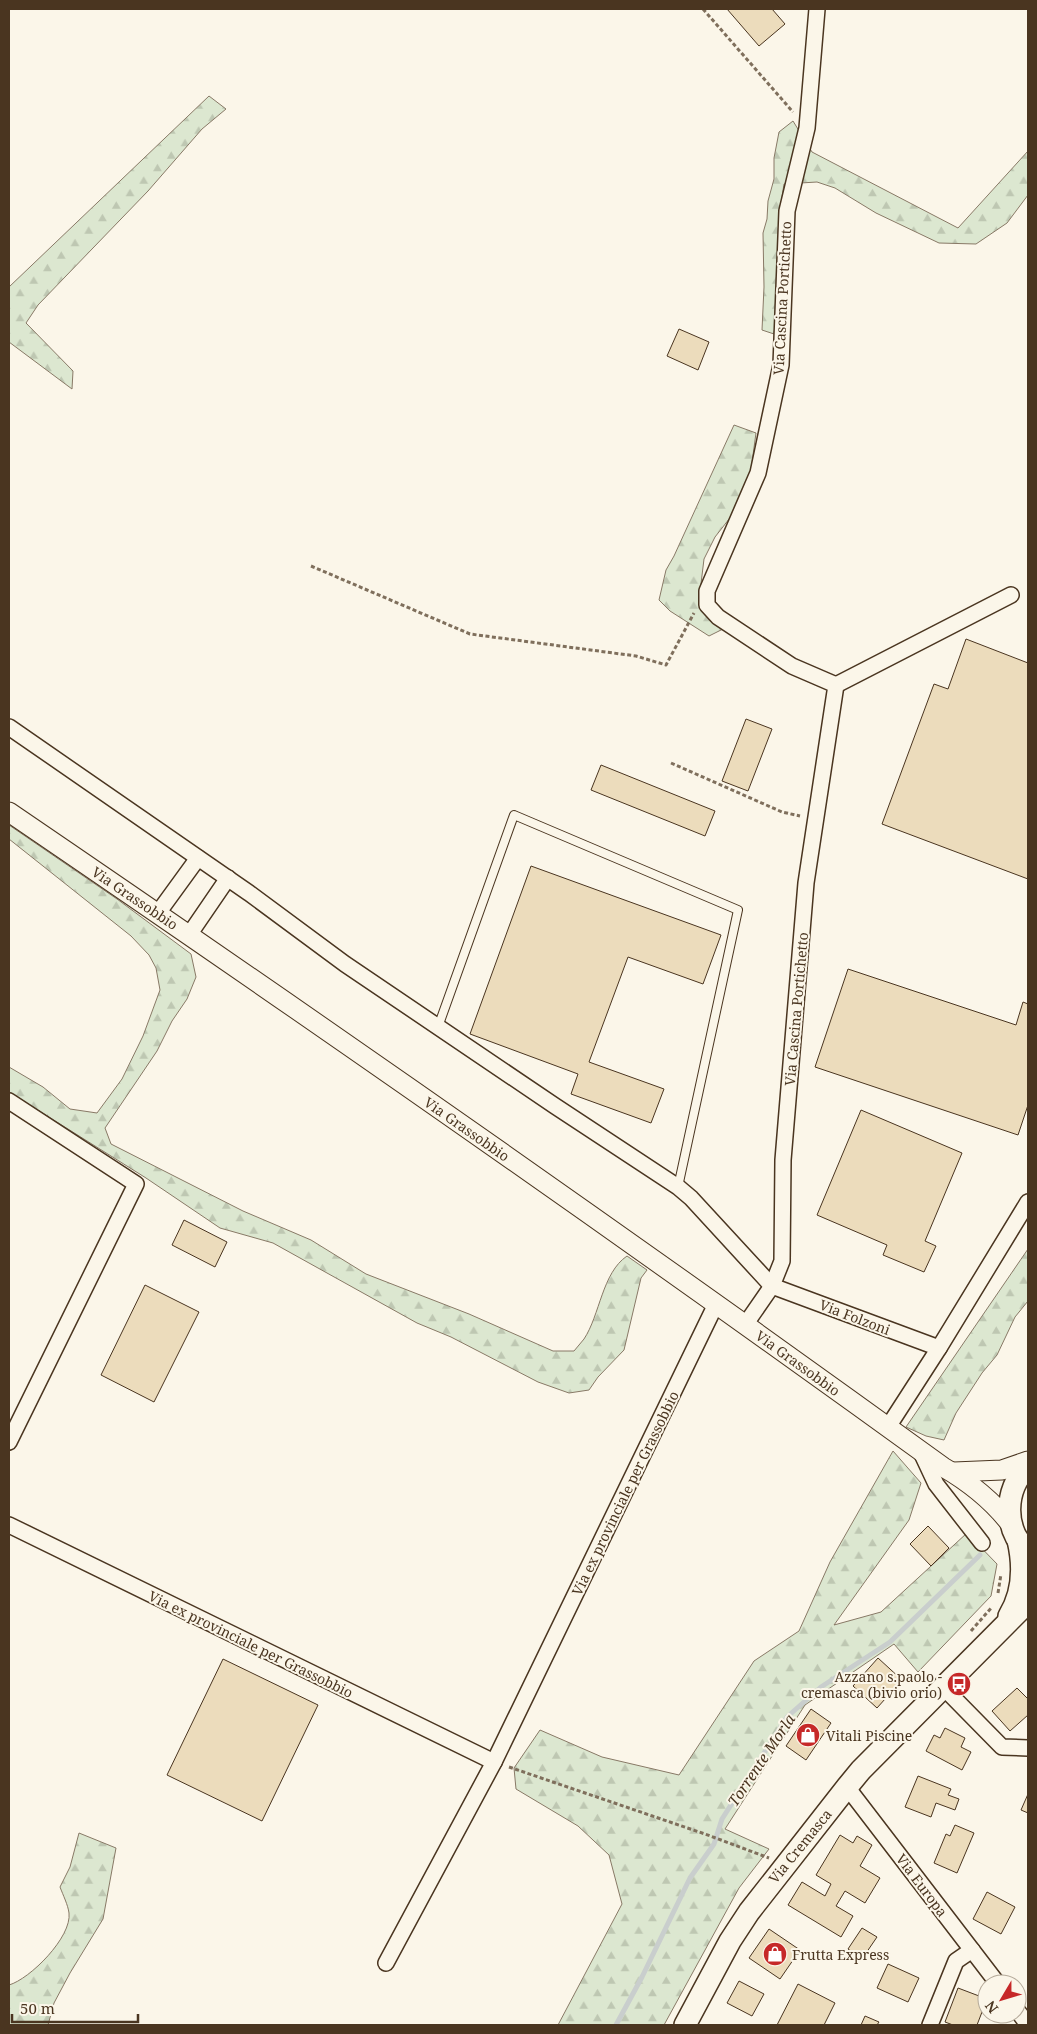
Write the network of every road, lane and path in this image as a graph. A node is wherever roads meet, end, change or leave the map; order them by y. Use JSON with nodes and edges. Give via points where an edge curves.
{"nodes":[{"id":1,"x":703,"y":9,"type":"edge"},
{"id":2,"x":817,"y":9,"type":"edge"},
{"id":3,"x":807,"y":128,"type":"junction"},
{"id":4,"x":311,"y":566,"type":"dead end"},
{"id":5,"x":1011,"y":595,"type":"dead end"},
{"id":6,"x":707,"y":605,"type":"junction"},
{"id":7,"x":836,"y":685,"type":"junction"},
{"id":8,"x":9,"y":728,"type":"edge"},
{"id":9,"x":671,"y":763,"type":"dead end"},
{"id":10,"x":9,"y":812,"type":"edge"},
{"id":11,"x":816,"y":819,"type":"junction"},
{"id":12,"x":198,"y":858,"type":"junction"},
{"id":13,"x":228,"y":878,"type":"junction"},
{"id":14,"x":158,"y":913,"type":"junction"},
{"id":15,"x":189,"y":935,"type":"junction"},
{"id":16,"x":438,"y":1027,"type":"junction"},
{"id":17,"x":9,"y":1101,"type":"edge"},
{"id":18,"x":678,"y":1187,"type":"junction"},
{"id":19,"x":1028,"y":1202,"type":"edge"},
{"id":20,"x":772,"y":1286,"type":"junction"},
{"id":21,"x":716,"y":1304,"type":"junction"},
{"id":22,"x":745,"y":1325,"type":"junction"},
{"id":23,"x":939,"y":1348,"type":"junction"},
{"id":24,"x":888,"y":1427,"type":"junction"},
{"id":25,"x":9,"y":1442,"type":"edge"},
{"id":26,"x":921,"y":1452,"type":"junction"},
{"id":27,"x":1028,"y":1462,"type":"edge"},
{"id":28,"x":1028,"y":1466,"type":"edge"},
{"id":29,"x":954,"y":1472,"type":"junction"},
{"id":30,"x":9,"y":1526,"type":"edge"},
{"id":31,"x":1019,"y":1539,"type":"edge"},
{"id":32,"x":982,"y":1542,"type":"dead end"},
{"id":33,"x":1002,"y":1569,"type":"dead end"},
{"id":34,"x":997,"y":1594,"type":"dead end"},
{"id":35,"x":1028,"y":1602,"type":"edge"},
{"id":36,"x":996,"y":1603,"type":"dead end"},
{"id":37,"x":1005,"y":1624,"type":"junction"},
{"id":38,"x":969,"y":1632,"type":"dead end"},
{"id":39,"x":943,"y":1687,"type":"junction"},
{"id":40,"x":1028,"y":1748,"type":"edge"},
{"id":41,"x":494,"y":1762,"type":"junction"},
{"id":42,"x":847,"y":1787,"type":"junction"},
{"id":43,"x":776,"y":1851,"type":"dead end"},
{"id":44,"x":770,"y":1859,"type":"junction"},
{"id":45,"x":765,"y":1865,"type":"dead end"},
{"id":46,"x":972,"y":1950,"type":"junction"},
{"id":47,"x":386,"y":1963,"type":"dead end"},
{"id":48,"x":990,"y":1974,"type":"edge"},
{"id":49,"x":685,"y":2025,"type":"edge"},
{"id":50,"x":930,"y":2025,"type":"edge"}],
"edges":[{"from":1,"to":3,"type":"path"},
{"from":2,"to":3,"type":"street","name":"Via Cascina Portichetto"},
{"from":3,"to":6,"type":"street","name":"Via Cascina Portichetto","via":[[787,211],[781,365],[758,473],[707,591]]},
{"from":4,"to":6,"type":"path","via":[[470,634],[636,656],[666,665],[695,611]]},
{"from":5,"to":7,"type":"street"},
{"from":6,"to":7,"type":"street","via":[[718,617],[792,666]]},
{"from":7,"to":11,"type":"street","name":"Via Cascina Portichetto"},
{"from":8,"to":12,"type":"street"},
{"from":9,"to":11,"type":"path","via":[[782,812]]},
{"from":10,"to":14,"type":"street","name":"Via Grassobbio"},
{"from":11,"to":20,"type":"street","name":"Via Cascina Portichetto","via":[[806,883],[783,1160],[782,1261]]},
{"from":12,"to":13,"type":"street"},
{"from":12,"to":14,"type":"street"},
{"from":13,"to":15,"type":"street"},
{"from":13,"to":16,"type":"street"},
{"from":14,"to":15,"type":"street","name":"Via Grassobbio"},
{"from":15,"to":21,"type":"street","name":"Via Grassobbio"},
{"from":16,"to":18,"type":"street"},
{"from":16,"to":18,"type":"lane","via":[[514,815],[738,910]]},
{"from":17,"to":25,"type":"street","via":[[136,1184]]},
{"from":18,"to":20,"type":"street"},
{"from":19,"to":23,"type":"street"},
{"from":20,"to":22,"type":"street","name":"Via Cascina Portichetto"},
{"from":20,"to":23,"type":"street","name":"Via Folzoni"},
{"from":21,"to":22,"type":"street","name":"Via Grassobbio"},
{"from":21,"to":41,"type":"street","name":"Via ex provinciale per Grassobbio"},
{"from":22,"to":24,"type":"street","name":"Via Grassobbio"},
{"from":23,"to":24,"type":"street"},
{"from":24,"to":26,"type":"street","name":"Via Grassobbio"},
{"from":26,"to":29,"type":"street","name":"Via Grassobbio"},
{"from":26,"to":32,"type":"street","name":"Via Grassobbio","via":[[936,1484]]},
{"from":27,"to":29,"type":"street","via":[[1002,1470]]},
{"from":28,"to":31,"type":"main road","name":"Via Cremasca","via":[[1018,1479],[1009,1507]]},
{"from":29,"to":31,"type":"street","name":"Via Grassobbio","via":[[998,1508]]},
{"from":30,"to":41,"type":"street","name":"Via ex provinciale per Grassobbio"},
{"from":31,"to":37,"type":"main road","name":"Via Cremasca","via":[[1021,1585],[1018,1599]]},
{"from":33,"to":34,"type":"path"},
{"from":35,"to":37,"type":"main road","name":"Via Cremasca"},
{"from":36,"to":38,"type":"path"},
{"from":37,"to":39,"type":"main road","name":"Via Cremasca"},
{"from":39,"to":40,"type":"street","via":[[1002,1747]]},
{"from":39,"to":42,"type":"main road","name":"Via Cremasca"},
{"from":41,"to":44,"type":"path"},
{"from":41,"to":47,"type":"street","name":"Via ex provinciale per Grassobbio"},
{"from":42,"to":46,"type":"street","name":"Via Europa"},
{"from":42,"to":49,"type":"main road","name":"Via Cremasca","via":[[749,1912]]},
{"from":43,"to":44,"type":"path"},
{"from":44,"to":45,"type":"path"},
{"from":46,"to":48,"type":"street","name":"Via Europa"},
{"from":46,"to":50,"type":"street","via":[[956,1961]]}]}
